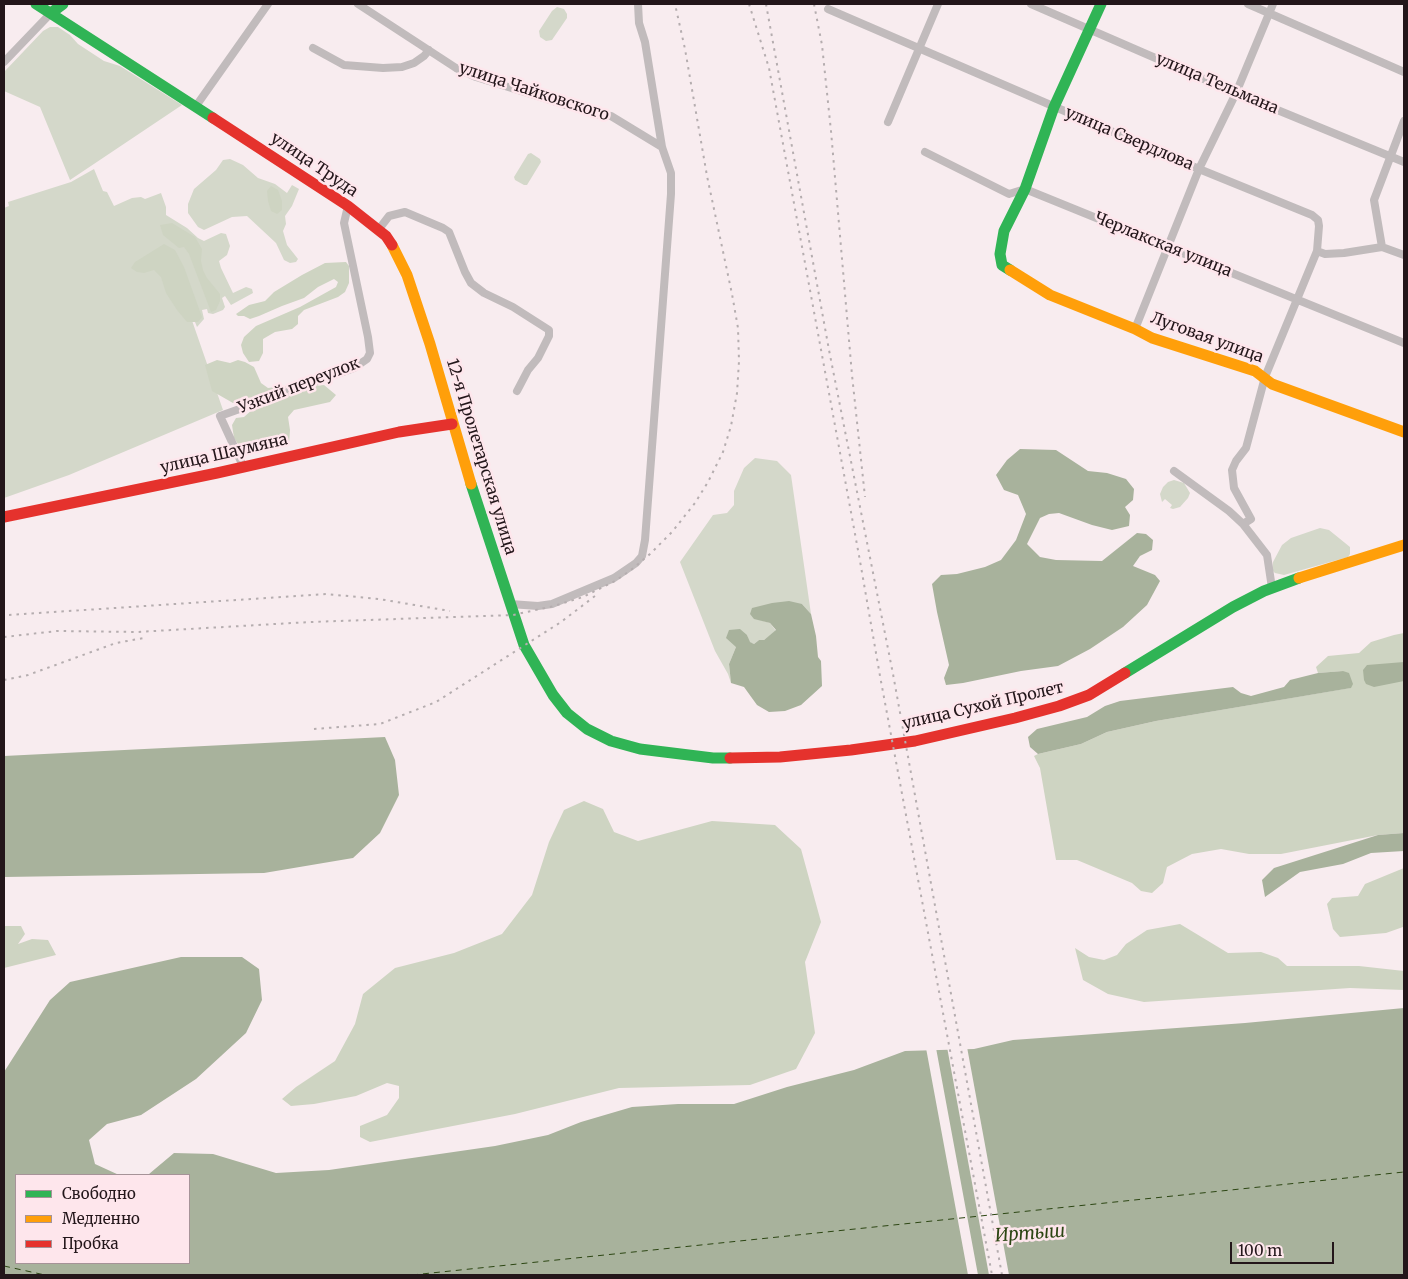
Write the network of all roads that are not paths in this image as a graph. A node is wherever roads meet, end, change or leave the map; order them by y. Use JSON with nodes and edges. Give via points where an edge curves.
{"nodes":[{"id":1,"x":36,"y":4,"type":"edge"},
{"id":2,"x":63,"y":4,"type":"edge"},
{"id":3,"x":268,"y":4,"type":"edge"},
{"id":4,"x":358,"y":4,"type":"edge"},
{"id":5,"x":638,"y":4,"type":"edge"},
{"id":6,"x":938,"y":4,"type":"edge"},
{"id":7,"x":1031,"y":4,"type":"edge"},
{"id":8,"x":1101,"y":4,"type":"edge"},
{"id":9,"x":1248,"y":4,"type":"edge"},
{"id":10,"x":1272,"y":4,"type":"edge"},
{"id":11,"x":828,"y":10,"type":"dead end"},
{"id":12,"x":1269,"y":12,"type":"junction"},
{"id":13,"x":51,"y":13,"type":"junction"},
{"id":14,"x":1090,"y":29,"type":"junction"},
{"id":15,"x":314,"y":48,"type":"dead end"},
{"id":16,"x":918,"y":49,"type":"junction"},
{"id":17,"x":429,"y":50,"type":"junction"},
{"id":18,"x":4,"y":62,"type":"edge"},
{"id":19,"x":1404,"y":72,"type":"edge"},
{"id":20,"x":1236,"y":93,"type":"junction"},
{"id":21,"x":196,"y":106,"type":"junction"},
{"id":22,"x":1054,"y":107,"type":"junction"},
{"id":23,"x":1404,"y":121,"type":"edge"},
{"id":24,"x":888,"y":122,"type":"dead end"},
{"id":25,"x":662,"y":147,"type":"junction"},
{"id":26,"x":925,"y":152,"type":"dead end"},
{"id":27,"x":1391,"y":156,"type":"junction"},
{"id":28,"x":1404,"y":162,"type":"edge"},
{"id":29,"x":1199,"y":169,"type":"junction"},
{"id":30,"x":1025,"y":189,"type":"junction"},
{"id":31,"x":348,"y":206,"type":"junction"},
{"id":32,"x":379,"y":229,"type":"junction"},
{"id":33,"x":1169,"y":247,"type":"junction"},
{"id":34,"x":1382,"y":247,"type":"junction"},
{"id":35,"x":1317,"y":251,"type":"junction"},
{"id":36,"x":1404,"y":255,"type":"edge"},
{"id":37,"x":1297,"y":300,"type":"junction"},
{"id":38,"x":1135,"y":329,"type":"junction"},
{"id":39,"x":1404,"y":343,"type":"edge"},
{"id":40,"x":1265,"y":377,"type":"junction"},
{"id":41,"x":517,"y":391,"type":"dead end"},
{"id":42,"x":452,"y":424,"type":"junction"},
{"id":43,"x":1404,"y":432,"type":"edge"},
{"id":44,"x":243,"y":466,"type":"junction"},
{"id":45,"x":1174,"y":471,"type":"dead end"},
{"id":46,"x":4,"y":518,"type":"edge"},
{"id":47,"x":1244,"y":524,"type":"junction"},
{"id":48,"x":1404,"y":545,"type":"edge"},
{"id":49,"x":1272,"y":588,"type":"junction"},
{"id":50,"x":510,"y":604,"type":"junction"},
{"id":51,"x":553,"y":695,"type":"joint"}],
"edges":[{"from":1,"to":13,"type":"main road","name":"улица Труда"},
{"from":2,"to":13,"type":"main road"},
{"from":3,"to":21,"type":"street"},
{"from":4,"to":17,"type":"street","name":"улица Чайковского"},
{"from":5,"to":25,"type":"street"},
{"from":6,"to":16,"type":"street"},
{"from":7,"to":14,"type":"street","name":"улица Тельмана"},
{"from":8,"to":14,"type":"main road"},
{"from":9,"to":12,"type":"street"},
{"from":10,"to":12,"type":"street"},
{"from":11,"to":16,"type":"street","name":"улица Свердлова"},
{"from":12,"to":19,"type":"street"},
{"from":12,"to":20,"type":"street"},
{"from":13,"to":18,"type":"street"},
{"from":13,"to":21,"type":"main road","name":"улица Труда"},
{"from":14,"to":20,"type":"street","name":"улица Тельмана"},
{"from":14,"to":22,"type":"main road"},
{"from":15,"to":17,"type":"street","via":[[344,65],[383,68],[414,63]]},
{"from":16,"to":22,"type":"street","name":"улица Свердлова"},
{"from":16,"to":24,"type":"street"},
{"from":17,"to":25,"type":"street","name":"улица Чайковского","via":[[476,77],[610,116]]},
{"from":20,"to":27,"type":"street","name":"улица Тельмана"},
{"from":20,"to":29,"type":"street"},
{"from":21,"to":31,"type":"main road","name":"улица Труда"},
{"from":22,"to":29,"type":"street","name":"улица Свердлова"},
{"from":22,"to":30,"type":"main road"},
{"from":23,"to":27,"type":"street"},
{"from":25,"to":50,"type":"street","via":[[671,173],[671,194],[642,556],[614,578],[563,600],[538,606]]},
{"from":26,"to":30,"type":"street","name":"Черлакская улица","via":[[1009,194]]},
{"from":27,"to":28,"type":"street","name":"улица Тельмана"},
{"from":27,"to":34,"type":"street","via":[[1374,200]]},
{"from":29,"to":33,"type":"street"},
{"from":29,"to":35,"type":"street","name":"улица Свердлова","via":[[1312,215],[1320,226]]},
{"from":30,"to":33,"type":"street","name":"Черлакская улица"},
{"from":30,"to":38,"type":"main road","name":"Луговая улица","via":[[1004,231],[1000,254],[1002,265],[1050,296]]},
{"from":31,"to":32,"type":"main road","name":"улица Труда"},
{"from":31,"to":44,"type":"street","name":"Узкий переулок","via":[[344,223],[370,353],[354,368],[220,416]]},
{"from":32,"to":41,"type":"street","via":[[389,216],[404,212],[443,228],[449,232],[471,283],[547,328],[550,332],[538,358]]},
{"from":32,"to":42,"type":"main road","name":"12-я Пролетарская улица","via":[[392,245],[407,275]]},
{"from":33,"to":37,"type":"street","name":"Черлакская улица"},
{"from":33,"to":38,"type":"street"},
{"from":34,"to":35,"type":"street","via":[[1344,253]]},
{"from":34,"to":36,"type":"street"},
{"from":35,"to":37,"type":"street","name":"улица Свердлова"},
{"from":37,"to":39,"type":"street","name":"Черлакская улица"},
{"from":37,"to":40,"type":"street","name":"улица Свердлова"},
{"from":38,"to":40,"type":"main road","name":"Луговая улица","via":[[1152,338]]},
{"from":40,"to":43,"type":"main road","name":"Луговая улица","via":[[1272,384]]},
{"from":40,"to":47,"type":"street","name":"улица Свердлова","via":[[1246,448],[1232,470],[1234,488],[1251,519]]},
{"from":42,"to":44,"type":"main road","name":"улица Шаумяна","via":[[399,432]]},
{"from":42,"to":50,"type":"main road","name":"12-я Пролетарская улица"},
{"from":44,"to":46,"type":"main road","name":"улица Шаумяна"},
{"from":45,"to":47,"type":"street"},
{"from":47,"to":49,"type":"street","via":[[1267,555]]},
{"from":48,"to":49,"type":"main road","name":"улица Сухой Пролет"},
{"from":49,"to":51,"type":"main road","name":"улица Сухой Пролет","via":[[1233,607],[1104,687],[1074,701],[1022,717],[915,741],[780,756],[683,756],[611,741],[567,713]]},
{"from":50,"to":51,"type":"main road","name":"12-я Пролетарская улица","via":[[524,645]]}]}
